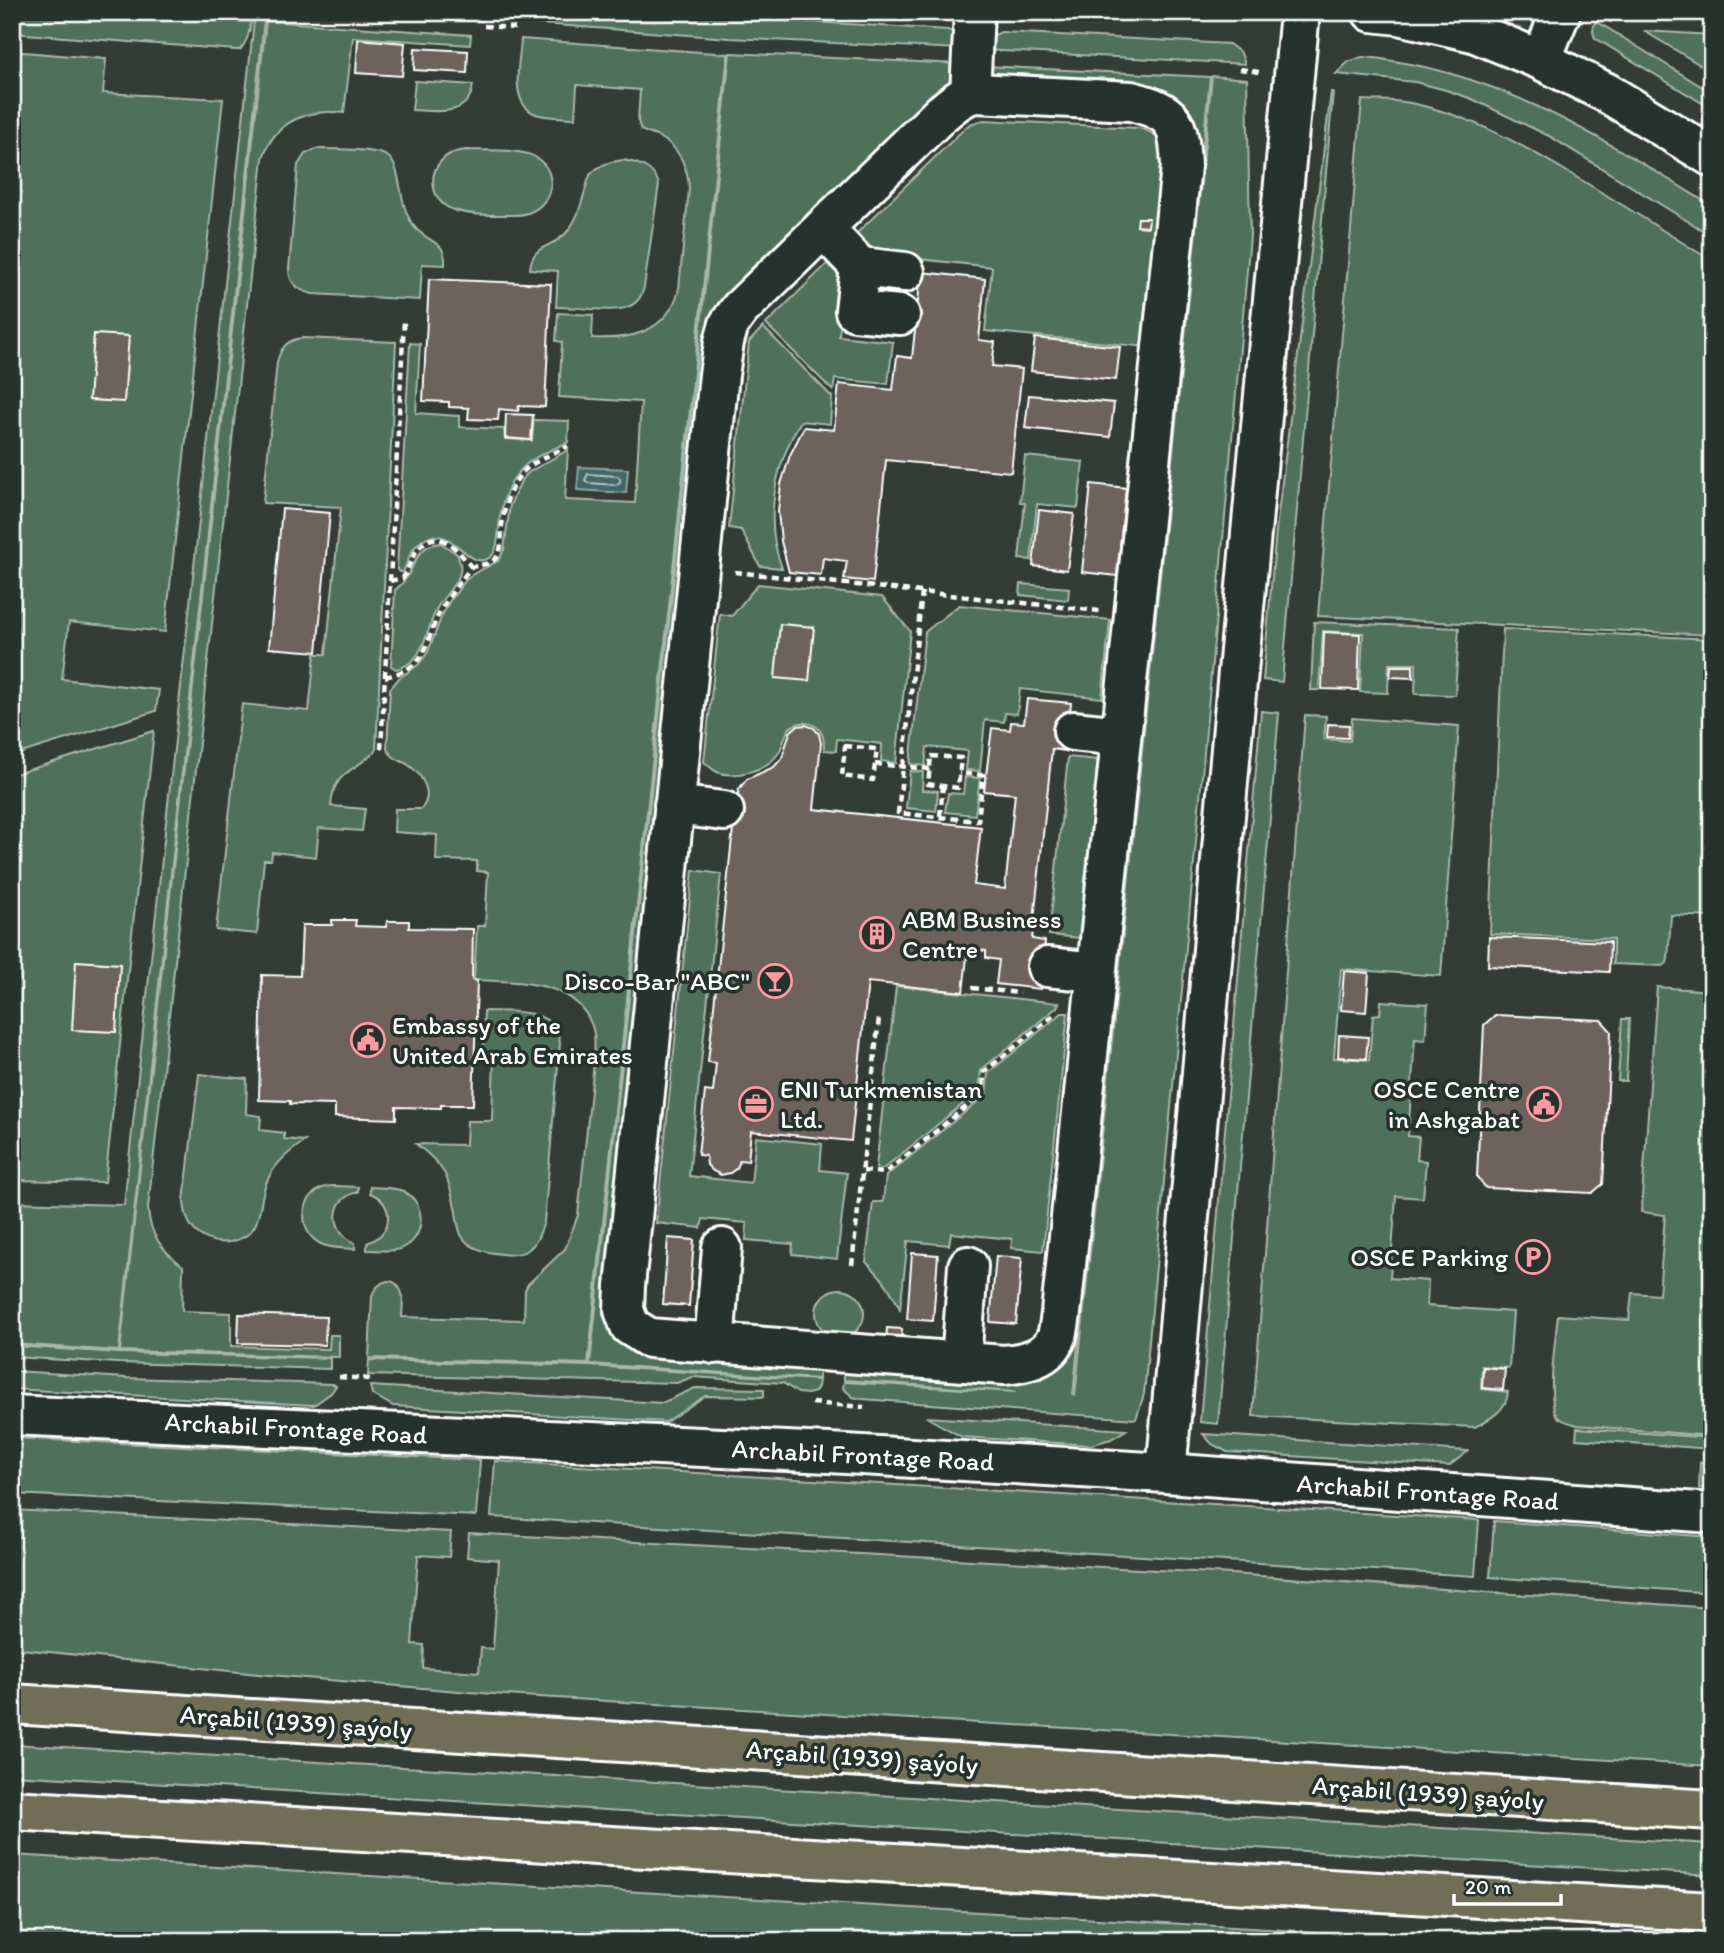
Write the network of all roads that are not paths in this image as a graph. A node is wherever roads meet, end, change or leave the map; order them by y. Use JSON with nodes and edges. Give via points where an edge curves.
{"nodes":[{"id":1,"x":974,"y":12,"type":"edge"},
{"id":2,"x":1300,"y":12,"type":"edge"},
{"id":3,"x":1372,"y":12,"type":"edge"},
{"id":4,"x":1561,"y":12,"type":"edge"},
{"id":5,"x":1541,"y":60,"type":"junction"},
{"id":6,"x":970,"y":94,"type":"junction"},
{"id":7,"x":1712,"y":157,"type":"edge"},
{"id":8,"x":823,"y":228,"type":"junction"},
{"id":9,"x":860,"y":267,"type":"junction"},
{"id":10,"x":905,"y":272,"type":"dead end"},
{"id":11,"x":900,"y":315,"type":"dead end"},
{"id":12,"x":1073,"y":731,"type":"dead end"},
{"id":13,"x":1121,"y":736,"type":"junction"},
{"id":14,"x":674,"y":805,"type":"junction"},
{"id":15,"x":724,"y":811,"type":"dead end"},
{"id":16,"x":1047,"y":967,"type":"dead end"},
{"id":17,"x":1096,"y":972,"type":"junction"},
{"id":18,"x":722,"y":1248,"type":"dead end"},
{"id":19,"x":968,"y":1266,"type":"dead end"},
{"id":20,"x":714,"y":1343,"type":"junction"},
{"id":21,"x":961,"y":1362,"type":"junction"},
{"id":22,"x":12,"y":1416,"type":"edge"},
{"id":23,"x":1166,"y":1473,"type":"junction"},
{"id":24,"x":1712,"y":1513,"type":"edge"},
{"id":25,"x":12,"y":1704,"type":"edge"},
{"id":26,"x":12,"y":1810,"type":"edge"},
{"id":27,"x":1712,"y":1810,"type":"edge"},
{"id":28,"x":1712,"y":1912,"type":"edge"}],
"edges":[{"from":1,"to":6,"type":"street"},
{"from":2,"to":23,"type":"street"},
{"from":3,"to":5,"type":"street","via":[[1474,32]]},
{"from":4,"to":5,"type":"street"},
{"from":5,"to":7,"type":"street","via":[[1608,93]]},
{"from":6,"to":8,"type":"street","via":[[942,113]]},
{"from":6,"to":13,"type":"street","via":[[1131,101],[1155,107],[1170,118],[1180,141]]},
{"from":8,"to":9,"type":"street"},
{"from":8,"to":14,"type":"street","via":[[740,309],[724,342]]},
{"from":9,"to":10,"type":"street"},
{"from":9,"to":11,"type":"street","via":[[855,311]]},
{"from":12,"to":13,"type":"street"},
{"from":13,"to":17,"type":"street"},
{"from":14,"to":15,"type":"street"},
{"from":14,"to":20,"type":"street","via":[[624,1310],[630,1326],[649,1338]]},
{"from":16,"to":17,"type":"street"},
{"from":17,"to":21,"type":"street","via":[[1056,1339],[1043,1355],[1025,1363]]},
{"from":18,"to":20,"type":"street"},
{"from":19,"to":21,"type":"street"},
{"from":20,"to":21,"type":"street"},
{"from":22,"to":23,"type":"street","name":"Archabil Frontage Road","via":[[815,1452]]},
{"from":23,"to":24,"type":"street","name":"Archabil Frontage Road"},
{"from":25,"to":27,"type":"main road","name":"Arçabil (1939) şaýoly"},
{"from":26,"to":28,"type":"main road"}]}
